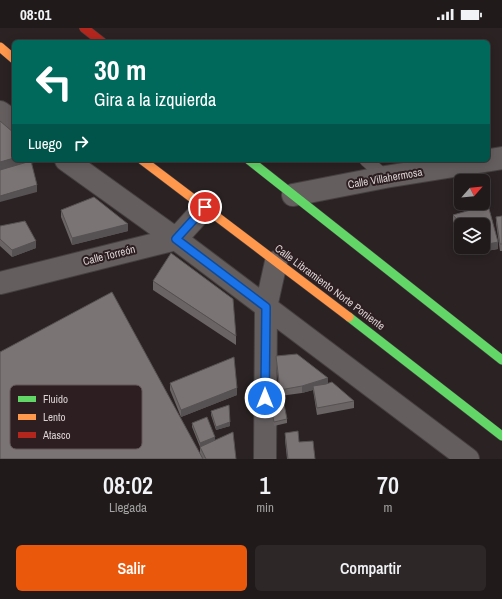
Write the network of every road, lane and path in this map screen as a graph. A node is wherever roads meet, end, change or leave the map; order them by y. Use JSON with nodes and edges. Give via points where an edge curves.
{"nodes":[{"id":1,"x":84,"y":28,"type":"edge"},
{"id":2,"x":99,"y":40,"type":"edge"},
{"id":3,"x":0,"y":47,"type":"edge"},
{"id":4,"x":12,"y":57,"type":"edge"},
{"id":5,"x":0,"y":112,"type":"edge"},
{"id":6,"x":12,"y":121,"type":"edge"},
{"id":7,"x":502,"y":158,"type":"edge"},
{"id":8,"x":490,"y":160,"type":"edge"},
{"id":9,"x":69,"y":162,"type":"edge"},
{"id":10,"x":145,"y":162,"type":"edge"},
{"id":11,"x":252,"y":162,"type":"edge"},
{"id":12,"x":368,"y":162,"type":"edge"},
{"id":13,"x":477,"y":162,"type":"edge"},
{"id":14,"x":385,"y":177,"type":"junction"},
{"id":15,"x":293,"y":195,"type":"junction"},
{"id":16,"x":205,"y":207,"type":"junction"},
{"id":17,"x":176,"y":239,"type":"junction"},
{"id":18,"x":276,"y":262,"type":"junction"},
{"id":19,"x":0,"y":283,"type":"edge"},
{"id":20,"x":266,"y":307,"type":"junction"},
{"id":21,"x":502,"y":360,"type":"edge"},
{"id":22,"x":502,"y":436,"type":"edge"},
{"id":23,"x":265,"y":459,"type":"edge"},
{"id":24,"x":468,"y":459,"type":"edge"}],
"edges":[{"from":1,"to":2,"type":"highway"},
{"from":3,"to":4,"type":"highway"},
{"from":5,"to":6,"type":"street"},
{"from":7,"to":8,"type":"street","name":"Calle Villahermosa"},
{"from":9,"to":17,"type":"street"},
{"from":10,"to":16,"type":"highway","name":"Calle Libramiento Norte Poniente"},
{"from":11,"to":15,"type":"highway"},
{"from":12,"to":14,"type":"lane"},
{"from":13,"to":14,"type":"street","name":"Calle Villahermosa"},
{"from":14,"to":15,"type":"street","name":"Calle Villahermosa"},
{"from":15,"to":21,"type":"highway"},
{"from":16,"to":17,"type":"street"},
{"from":16,"to":18,"type":"highway","name":"Calle Libramiento Norte Poniente"},
{"from":17,"to":19,"type":"street","name":"Calle Torreón"},
{"from":17,"to":20,"type":"street"},
{"from":18,"to":20,"type":"street"},
{"from":18,"to":22,"type":"highway","name":"Calle Libramiento Norte Poniente"},
{"from":20,"to":23,"type":"street"},
{"from":20,"to":24,"type":"street"}]}
